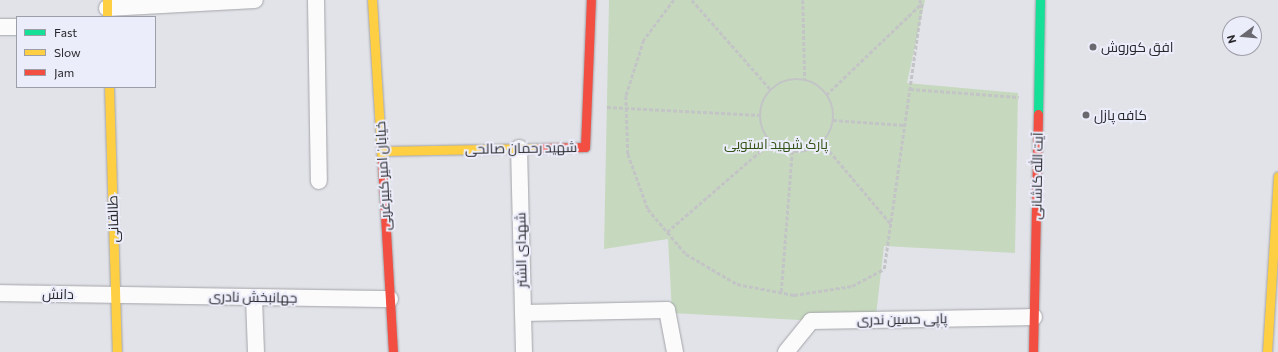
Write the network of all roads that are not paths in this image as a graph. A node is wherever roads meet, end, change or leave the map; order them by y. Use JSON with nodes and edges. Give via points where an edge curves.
{"nodes":[{"id":1,"x":255,"y":0,"type":"edge"},
{"id":2,"x":316,"y":0,"type":"edge"},
{"id":3,"x":372,"y":0,"type":"edge"},
{"id":4,"x":591,"y":0,"type":"edge"},
{"id":5,"x":1040,"y":0,"type":"edge"},
{"id":6,"x":207,"y":1,"type":"edge"},
{"id":7,"x":107,"y":8,"type":"edge"},
{"id":8,"x":0,"y":27,"type":"edge"},
{"id":9,"x":16,"y":27,"type":"edge"},
{"id":10,"x":109,"y":88,"type":"edge"},
{"id":11,"x":519,"y":148,"type":"junction"},
{"id":12,"x":381,"y":151,"type":"junction"},
{"id":13,"x":1278,"y":176,"type":"edge"},
{"id":14,"x":319,"y":181,"type":"dead end"},
{"id":15,"x":0,"y":292,"type":"edge"},
{"id":16,"x":116,"y":295,"type":"junction"},
{"id":17,"x":254,"y":298,"type":"junction"},
{"id":18,"x":390,"y":299,"type":"junction"},
{"id":19,"x":523,"y":313,"type":"junction"},
{"id":20,"x":1034,"y":317,"type":"junction"},
{"id":21,"x":117,"y":352,"type":"edge"},
{"id":22,"x":256,"y":352,"type":"edge"},
{"id":23,"x":393,"y":352,"type":"edge"},
{"id":24,"x":524,"y":352,"type":"edge"},
{"id":25,"x":675,"y":352,"type":"edge"},
{"id":26,"x":786,"y":352,"type":"edge"},
{"id":27,"x":1033,"y":352,"type":"edge"},
{"id":28,"x":1267,"y":352,"type":"edge"}],
"edges":[{"from":1,"to":6,"type":"street"},
{"from":2,"to":14,"type":"street"},
{"from":3,"to":12,"type":"street","name":"خیابان امیر کبیرغربی"},
{"from":4,"to":11,"type":"street","name":"شهید رحمان صالحی","via":[[585,147]]},
{"from":5,"to":20,"type":"street","name":"آیت الله کاشانی"},
{"from":6,"to":7,"type":"street"},
{"from":8,"to":9,"type":"street"},
{"from":10,"to":16,"type":"street","name":"طالقانی"},
{"from":11,"to":12,"type":"street","name":"شهید رحمان صالحی"},
{"from":11,"to":19,"type":"street","name":"شهدای الشتر"},
{"from":12,"to":18,"type":"street","name":"خیابان امیر کبیرغربی"},
{"from":13,"to":28,"type":"street"},
{"from":15,"to":16,"type":"street","name":"دانش"},
{"from":16,"to":17,"type":"street","name":"جهانبخش نادری"},
{"from":16,"to":21,"type":"street","name":"طالقانی"},
{"from":17,"to":18,"type":"street","name":"جهانبخش نادری"},
{"from":17,"to":22,"type":"street"},
{"from":18,"to":23,"type":"street","name":"خیابان امیر کبیرغربی"},
{"from":19,"to":24,"type":"street","name":"شهدای الشتر"},
{"from":19,"to":25,"type":"street","via":[[667,310]]},
{"from":20,"to":26,"type":"street","name":"پاپی حسین ندری","via":[[811,321]]},
{"from":20,"to":27,"type":"street","name":"آیت الله کاشانی"}]}
